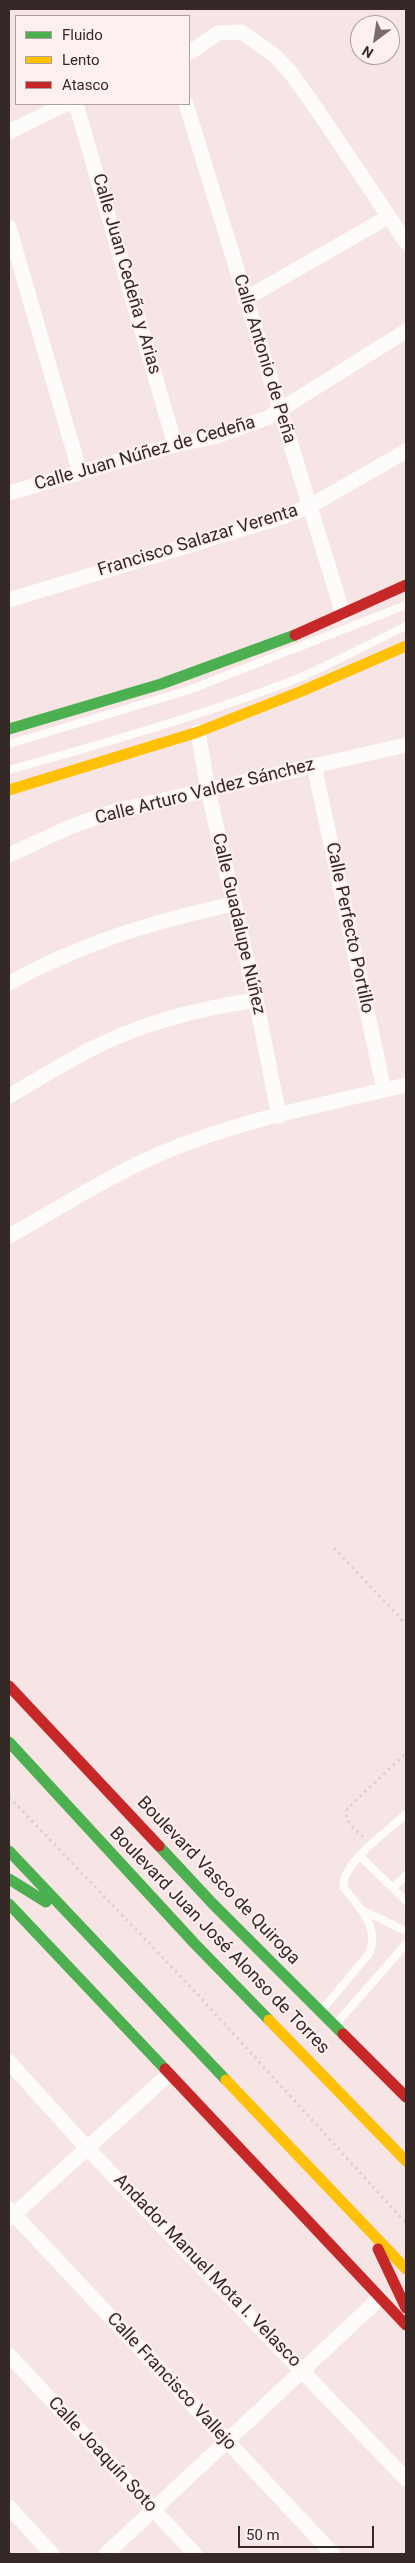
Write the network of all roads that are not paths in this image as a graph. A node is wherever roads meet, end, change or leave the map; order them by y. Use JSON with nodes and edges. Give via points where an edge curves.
{"nodes":[{"id":1,"x":190,"y":52,"type":"edge"},
{"id":2,"x":64,"y":105,"type":"edge"},
{"id":3,"x":76,"y":105,"type":"edge"},
{"id":4,"x":186,"y":105,"type":"edge"},
{"id":5,"x":9,"y":132,"type":"edge"},
{"id":6,"x":388,"y":217,"type":"junction"},
{"id":7,"x":9,"y":227,"type":"edge"},
{"id":8,"x":406,"y":242,"type":"edge"},
{"id":9,"x":245,"y":299,"type":"junction"},
{"id":10,"x":406,"y":331,"type":"edge"},
{"id":11,"x":279,"y":411,"type":"junction"},
{"id":12,"x":175,"y":444,"type":"junction"},
{"id":13,"x":406,"y":451,"type":"edge"},
{"id":14,"x":80,"y":473,"type":"junction"},
{"id":15,"x":9,"y":493,"type":"edge"},
{"id":16,"x":310,"y":506,"type":"junction"},
{"id":17,"x":406,"y":585,"type":"edge"},
{"id":18,"x":9,"y":600,"type":"edge"},
{"id":19,"x":406,"y":605,"type":"edge"},
{"id":20,"x":343,"y":614,"type":"junction"},
{"id":21,"x":406,"y":626,"type":"edge"},
{"id":22,"x":406,"y":646,"type":"edge"},
{"id":23,"x":9,"y":729,"type":"edge"},
{"id":24,"x":198,"y":732,"type":"junction"},
{"id":25,"x":9,"y":744,"type":"edge"},
{"id":26,"x":406,"y":745,"type":"edge"},
{"id":27,"x":314,"y":765,"type":"junction"},
{"id":28,"x":9,"y":770,"type":"edge"},
{"id":29,"x":9,"y":790,"type":"edge"},
{"id":30,"x":208,"y":790,"type":"junction"},
{"id":31,"x":9,"y":855,"type":"edge"},
{"id":32,"x":233,"y":904,"type":"junction"},
{"id":33,"x":9,"y":983,"type":"edge"},
{"id":34,"x":256,"y":1000,"type":"junction"},
{"id":35,"x":406,"y":1085,"type":"edge"},
{"id":36,"x":384,"y":1090,"type":"junction"},
{"id":37,"x":9,"y":1096,"type":"edge"},
{"id":38,"x":279,"y":1116,"type":"junction"},
{"id":39,"x":9,"y":1236,"type":"edge"},
{"id":40,"x":9,"y":1686,"type":"edge"},
{"id":41,"x":9,"y":1742,"type":"edge"},
{"id":42,"x":406,"y":1814,"type":"edge"},
{"id":43,"x":9,"y":1851,"type":"edge"},
{"id":44,"x":360,"y":1856,"type":"junction"},
{"id":45,"x":406,"y":1875,"type":"edge"},
{"id":46,"x":9,"y":1879,"type":"edge"},
{"id":47,"x":393,"y":1888,"type":"junction"},
{"id":48,"x":406,"y":1901,"type":"edge"},
{"id":49,"x":9,"y":1904,"type":"edge"},
{"id":50,"x":362,"y":1910,"type":"junction"},
{"id":51,"x":73,"y":1918,"type":"junction"},
{"id":52,"x":406,"y":1931,"type":"edge"},
{"id":53,"x":406,"y":1944,"type":"edge"},
{"id":54,"x":321,"y":2012,"type":"junction"},
{"id":55,"x":335,"y":2025,"type":"junction"},
{"id":56,"x":9,"y":2062,"type":"edge"},
{"id":57,"x":168,"y":2075,"type":"junction"},
{"id":58,"x":406,"y":2097,"type":"edge"},
{"id":59,"x":87,"y":2148,"type":"junction"},
{"id":60,"x":406,"y":2161,"type":"edge"},
{"id":61,"x":10,"y":2214,"type":"edge"},
{"id":62,"x":371,"y":2234,"type":"junction"},
{"id":63,"x":406,"y":2269,"type":"edge"},
{"id":64,"x":380,"y":2298,"type":"junction"},
{"id":65,"x":406,"y":2308,"type":"edge"},
{"id":66,"x":406,"y":2325,"type":"edge"},
{"id":67,"x":9,"y":2355,"type":"edge"},
{"id":68,"x":303,"y":2369,"type":"junction"},
{"id":69,"x":226,"y":2440,"type":"junction"},
{"id":70,"x":406,"y":2480,"type":"edge"},
{"id":71,"x":9,"y":2507,"type":"edge"},
{"id":72,"x":154,"y":2510,"type":"junction"},
{"id":73,"x":52,"y":2554,"type":"edge"},
{"id":74,"x":106,"y":2554,"type":"edge"},
{"id":75,"x":195,"y":2554,"type":"edge"},
{"id":76,"x":333,"y":2554,"type":"edge"}],
"edges":[{"from":1,"to":6,"type":"street","via":[[218,33],[241,32],[273,54],[291,73]]},
{"from":2,"to":5,"type":"street"},
{"from":3,"to":12,"type":"street","name":"Calle Juan Cedeña y Arias"},
{"from":4,"to":9,"type":"street","name":"Calle Antonio de Peña"},
{"from":6,"to":8,"type":"street"},
{"from":6,"to":9,"type":"street"},
{"from":7,"to":14,"type":"street"},
{"from":9,"to":11,"type":"street","name":"Calle Antonio de Peña"},
{"from":10,"to":11,"type":"street","name":"Calle Juan Núñez de Cedeña"},
{"from":11,"to":12,"type":"street","name":"Calle Juan Núñez de Cedeña","via":[[224,434]]},
{"from":11,"to":16,"type":"street","name":"Calle Antonio de Peña"},
{"from":12,"to":14,"type":"street","name":"Calle Juan Núñez de Cedeña"},
{"from":13,"to":16,"type":"street","name":"Francisco Salazar Verenta"},
{"from":14,"to":15,"type":"street","name":"Calle Juan Núñez de Cedeña"},
{"from":16,"to":18,"type":"street","name":"Francisco Salazar Verenta"},
{"from":16,"to":20,"type":"street","name":"Calle Antonio de Peña"},
{"from":17,"to":20,"type":"main road"},
{"from":19,"to":25,"type":"lane","via":[[189,690]]},
{"from":20,"to":23,"type":"main road","via":[[199,672]]},
{"from":21,"to":28,"type":"lane","via":[[296,679],[229,704],[147,732]]},
{"from":22,"to":24,"type":"main road","via":[[302,692]]},
{"from":24,"to":29,"type":"main road"},
{"from":24,"to":30,"type":"street","name":"Calle Guadalupe Núñez"},
{"from":26,"to":27,"type":"street","name":"Calle Arturo Valdez Sánchez"},
{"from":27,"to":30,"type":"street","name":"Calle Arturo Valdez Sánchez"},
{"from":27,"to":36,"type":"street","name":"Calle Perfecto Portillo"},
{"from":30,"to":31,"type":"street","name":"Calle Arturo Valdez Sánchez","via":[[115,810]]},
{"from":30,"to":32,"type":"street","name":"Calle Guadalupe Núñez"},
{"from":32,"to":33,"type":"street","via":[[143,925],[98,940]]},
{"from":32,"to":34,"type":"street","name":"Calle Guadalupe Núñez"},
{"from":34,"to":37,"type":"street","via":[[165,1019],[136,1029],[102,1044]]},
{"from":34,"to":38,"type":"street","name":"Calle Guadalupe Núñez"},
{"from":35,"to":36,"type":"street"},
{"from":36,"to":38,"type":"street"},
{"from":38,"to":39,"type":"street","via":[[218,1132],[164,1152],[109,1177]]},
{"from":40,"to":54,"type":"main road","name":"Boulevard Vasco de Quiroga","via":[[212,1903]]},
{"from":41,"to":60,"type":"main road","name":"Boulevard Juan José Alonso de Torres","via":[[202,1951]]},
{"from":42,"to":44,"type":"lane"},
{"from":43,"to":51,"type":"main road"},
{"from":44,"to":47,"type":"lane"},
{"from":44,"to":50,"type":"lane","via":[[345,1874],[343,1884]]},
{"from":45,"to":47,"type":"lane"},
{"from":46,"to":51,"type":"main road"},
{"from":47,"to":48,"type":"lane"},
{"from":49,"to":57,"type":"main road"},
{"from":50,"to":52,"type":"lane"},
{"from":50,"to":54,"type":"lane","via":[[374,1937],[371,1949]]},
{"from":51,"to":62,"type":"main road"},
{"from":53,"to":55,"type":"lane"},
{"from":54,"to":55,"type":"main road","name":"Boulevard Vasco de Quiroga"},
{"from":55,"to":58,"type":"main road","name":"Boulevard Vasco de Quiroga"},
{"from":56,"to":59,"type":"street","name":"Andador Manuel Mota I. Velasco"},
{"from":57,"to":59,"type":"street"},
{"from":57,"to":64,"type":"main road"},
{"from":59,"to":61,"type":"street"},
{"from":59,"to":68,"type":"street","name":"Andador Manuel Mota I. Velasco"},
{"from":61,"to":69,"type":"street","name":"Calle Francisco Vallejo"},
{"from":62,"to":63,"type":"main road"},
{"from":62,"to":65,"type":"main road"},
{"from":64,"to":66,"type":"main road"},
{"from":64,"to":68,"type":"street"},
{"from":67,"to":72,"type":"street","name":"Calle Joaquín Soto"},
{"from":68,"to":69,"type":"street"},
{"from":68,"to":70,"type":"street","name":"Andador Manuel Mota I. Velasco"},
{"from":69,"to":72,"type":"street"},
{"from":69,"to":76,"type":"street","name":"Calle Francisco Vallejo"},
{"from":71,"to":73,"type":"street"},
{"from":72,"to":74,"type":"street"},
{"from":72,"to":75,"type":"street","name":"Calle Joaquín Soto"}]}
